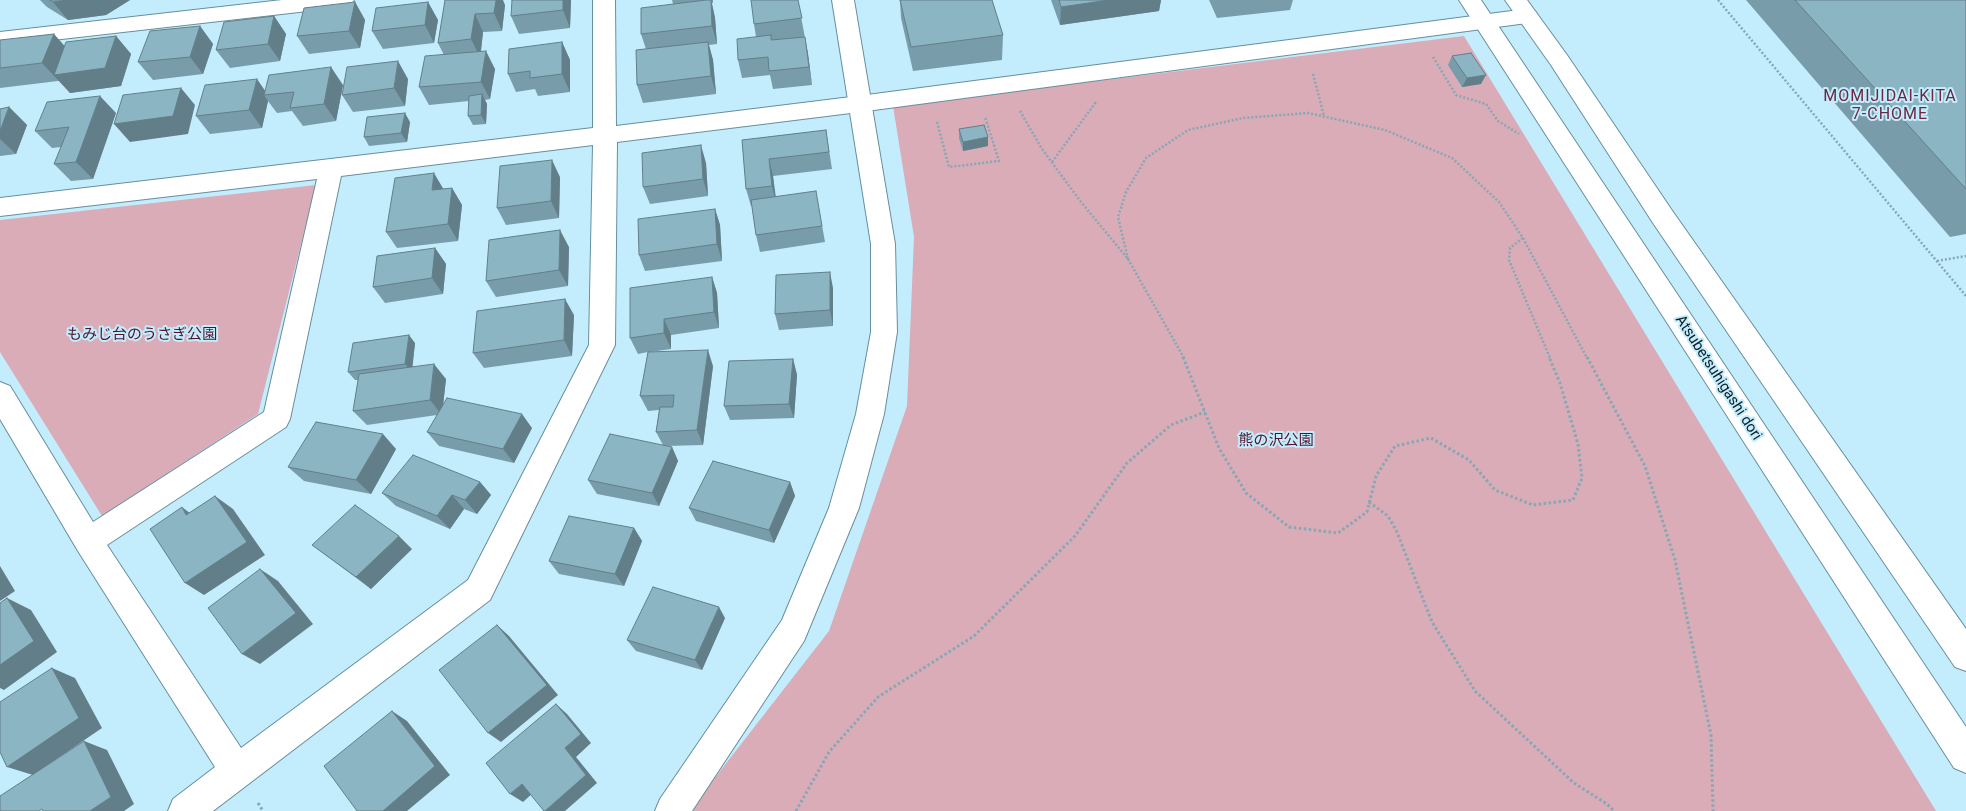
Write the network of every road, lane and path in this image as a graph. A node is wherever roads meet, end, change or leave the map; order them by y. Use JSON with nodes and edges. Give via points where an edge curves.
{"nodes":[{"id":1,"x":342,"y":0,"type":"edge"},
{"id":2,"x":604,"y":0,"type":"edge"},
{"id":3,"x":843,"y":0,"type":"edge"},
{"id":4,"x":1718,"y":0,"type":"edge"},
{"id":5,"x":280,"y":4,"type":"edge"},
{"id":6,"x":1522,"y":8,"type":"edge"},
{"id":7,"x":1477,"y":11,"type":"edge"},
{"id":8,"x":0,"y":39,"type":"edge"},
{"id":9,"x":1432,"y":57,"type":"dead end"},
{"id":10,"x":1313,"y":74,"type":"dead end"},
{"id":11,"x":1099,"y":98,"type":"dead end"},
{"id":12,"x":859,"y":104,"type":"junction"},
{"id":13,"x":1020,"y":110,"type":"dead end"},
{"id":14,"x":984,"y":116,"type":"dead end"},
{"id":15,"x":1324,"y":116,"type":"junction"},
{"id":16,"x":946,"y":121,"type":"dead end"},
{"id":17,"x":1520,"y":135,"type":"dead end"},
{"id":18,"x":605,"y":136,"type":"junction"},
{"id":19,"x":1052,"y":162,"type":"junction"},
{"id":20,"x":332,"y":169,"type":"junction"},
{"id":21,"x":0,"y":207,"type":"edge"},
{"id":22,"x":1524,"y":238,"type":"junction"},
{"id":23,"x":1966,"y":256,"type":"edge"},
{"id":24,"x":1128,"y":259,"type":"junction"},
{"id":25,"x":1936,"y":261,"type":"junction"},
{"id":26,"x":1966,"y":296,"type":"edge"},
{"id":27,"x":0,"y":394,"type":"edge"},
{"id":28,"x":1205,"y":412,"type":"junction"},
{"id":29,"x":1369,"y":502,"type":"junction"},
{"id":30,"x":88,"y":541,"type":"junction"},
{"id":31,"x":1966,"y":656,"type":"edge"},
{"id":32,"x":1966,"y":756,"type":"edge"},
{"id":33,"x":237,"y":771,"type":"junction"},
{"id":34,"x":185,"y":811,"type":"edge"},
{"id":35,"x":672,"y":811,"type":"edge"},
{"id":36,"x":796,"y":811,"type":"edge"},
{"id":37,"x":1614,"y":811,"type":"edge"},
{"id":38,"x":1713,"y":811,"type":"edge"}],
"edges":[{"from":1,"to":5,"type":"street"},
{"from":2,"to":18,"type":"street"},
{"from":3,"to":12,"type":"street"},
{"from":4,"to":25,"type":"path"},
{"from":5,"to":8,"type":"street"},
{"from":6,"to":7,"type":"street"},
{"from":6,"to":31,"type":"street"},
{"from":7,"to":12,"type":"street"},
{"from":7,"to":32,"type":"street","name":"Atsubetsuhigashi dori"},
{"from":9,"to":17,"type":"path","via":[[1456,94],[1486,104],[1498,122]]},
{"from":10,"to":15,"type":"path"},
{"from":11,"to":19,"type":"path"},
{"from":12,"to":18,"type":"street"},
{"from":12,"to":35,"type":"street","via":[[883,244],[884,332],[870,414],[844,508],[793,630]]},
{"from":13,"to":19,"type":"path"},
{"from":14,"to":16,"type":"path","via":[[999,161],[949,167],[937,122]]},
{"from":15,"to":22,"type":"path","via":[[1384,130],[1452,158],[1499,202]]},
{"from":15,"to":24,"type":"path","via":[[1308,113],[1243,118],[1188,130],[1146,158],[1126,192],[1118,217]]},
{"from":18,"to":20,"type":"street"},
{"from":18,"to":33,"type":"street","via":[[602,345],[479,590]]},
{"from":19,"to":24,"type":"path"},
{"from":20,"to":21,"type":"street"},
{"from":20,"to":30,"type":"street","via":[[276,419]]},
{"from":22,"to":29,"type":"path","via":[[1510,248],[1509,260],[1560,383],[1578,444],[1582,478],[1573,500],[1533,505],[1495,490],[1469,460],[1431,438],[1395,446],[1376,476]]},
{"from":22,"to":38,"type":"path","via":[[1648,475],[1675,560],[1711,736]]},
{"from":23,"to":25,"type":"path"},
{"from":24,"to":28,"type":"path","via":[[1182,354]]},
{"from":25,"to":26,"type":"path"},
{"from":27,"to":30,"type":"street"},
{"from":28,"to":29,"type":"path","via":[[1219,448],[1246,493],[1288,527],[1338,533],[1367,512]]},
{"from":28,"to":36,"type":"path","via":[[1171,425],[1127,463],[1074,536],[974,636],[878,697],[828,752]]},
{"from":29,"to":37,"type":"path","via":[[1388,516],[1397,532],[1432,622],[1475,691],[1574,783]]},
{"from":30,"to":33,"type":"street"},
{"from":33,"to":34,"type":"street"}]}
